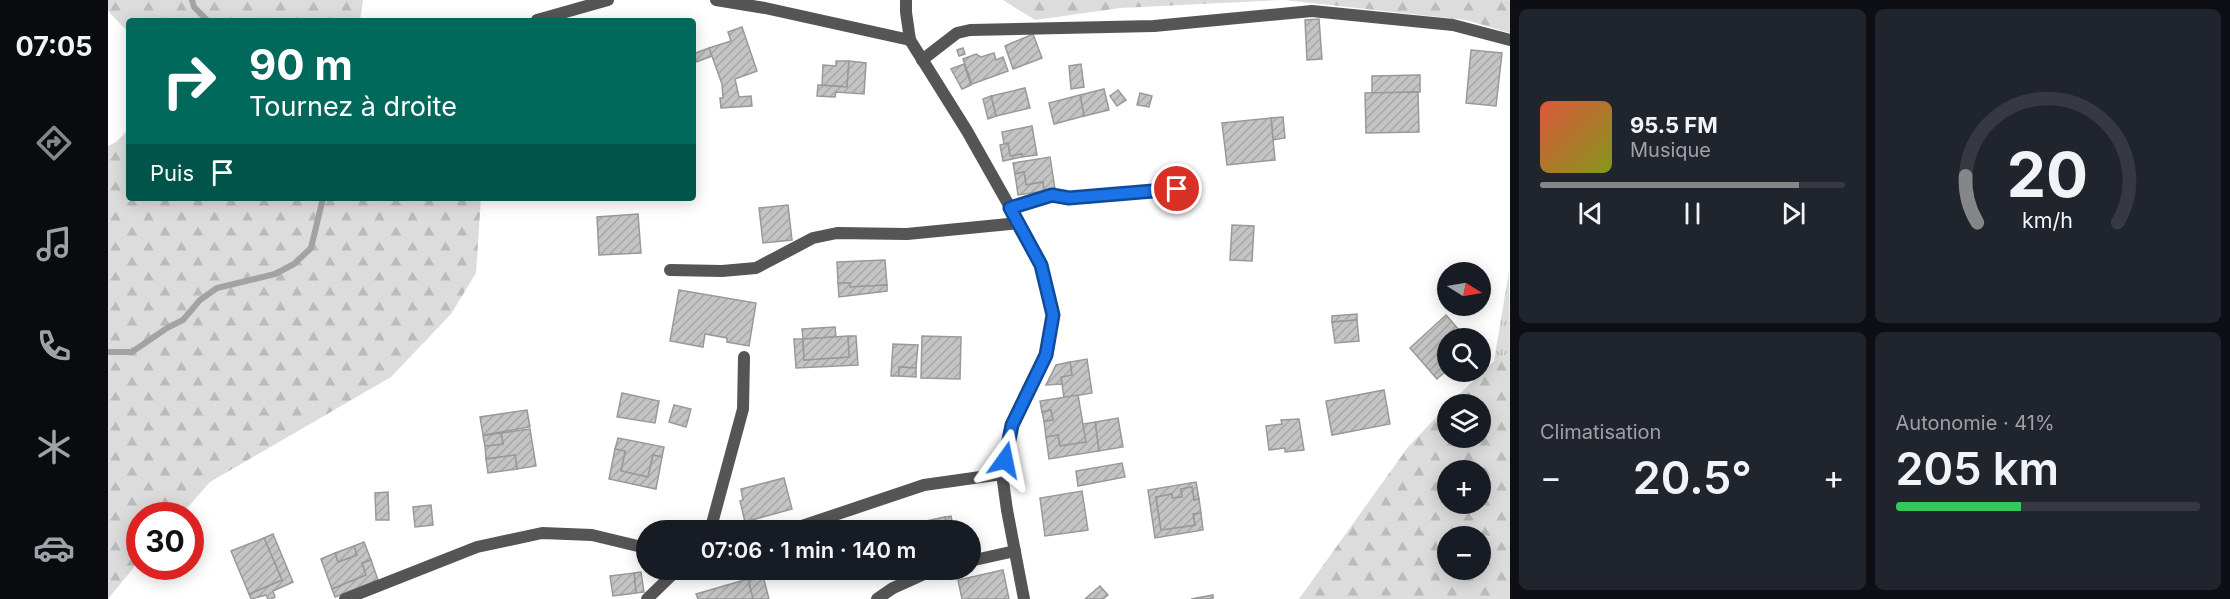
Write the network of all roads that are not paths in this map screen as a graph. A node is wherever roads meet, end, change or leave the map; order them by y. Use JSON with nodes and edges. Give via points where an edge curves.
{"nodes":[{"id":1,"x":608,"y":0,"type":"edge"},
{"id":2,"x":716,"y":0,"type":"edge"},
{"id":3,"x":906,"y":0,"type":"edge"},
{"id":4,"x":544,"y":18,"type":"edge"},
{"id":5,"x":910,"y":40,"type":"junction"},
{"id":6,"x":1510,"y":40,"type":"edge"},
{"id":7,"x":922,"y":60,"type":"junction"},
{"id":8,"x":1177,"y":189,"type":"dead end"},
{"id":9,"x":1010,"y":208,"type":"junction"},
{"id":10,"x":1019,"y":222,"type":"junction"},
{"id":11,"x":670,"y":270,"type":"dead end"},
{"id":12,"x":744,"y":357,"type":"dead end"},
{"id":13,"x":1002,"y":474,"type":"junction"},
{"id":14,"x":713,"y":520,"type":"edge"},
{"id":15,"x":820,"y":520,"type":"edge"},
{"id":16,"x":636,"y":546,"type":"edge"},
{"id":17,"x":1016,"y":551,"type":"junction"},
{"id":18,"x":981,"y":559,"type":"edge"},
{"id":19,"x":667,"y":580,"type":"edge"},
{"id":20,"x":911,"y":580,"type":"edge"},
{"id":21,"x":345,"y":599,"type":"edge"},
{"id":22,"x":647,"y":599,"type":"edge"},
{"id":23,"x":877,"y":599,"type":"edge"},
{"id":24,"x":1024,"y":599,"type":"edge"}],
"edges":[{"from":1,"to":4,"type":"street"},
{"from":2,"to":5,"type":"street"},
{"from":3,"to":5,"type":"street"},
{"from":5,"to":7,"type":"street"},
{"from":6,"to":7,"type":"street","via":[[1453,26],[1312,11],[1154,26],[970,30],[957,33]]},
{"from":7,"to":9,"type":"street"},
{"from":8,"to":9,"type":"street","via":[[1069,198],[1052,195]]},
{"from":9,"to":10,"type":"street"},
{"from":10,"to":11,"type":"street","via":[[907,234],[837,233],[813,238],[756,268]]},
{"from":10,"to":13,"type":"street","via":[[1041,265],[1053,315],[1046,355],[1012,425]]},
{"from":12,"to":14,"type":"street","via":[[743,410]]},
{"from":13,"to":15,"type":"street","via":[[924,485]]},
{"from":13,"to":17,"type":"street"},
{"from":16,"to":21,"type":"street","via":[[592,535],[542,533],[477,547]]},
{"from":17,"to":18,"type":"street"},
{"from":17,"to":24,"type":"street"},
{"from":19,"to":22,"type":"street"},
{"from":20,"to":23,"type":"street"}]}
